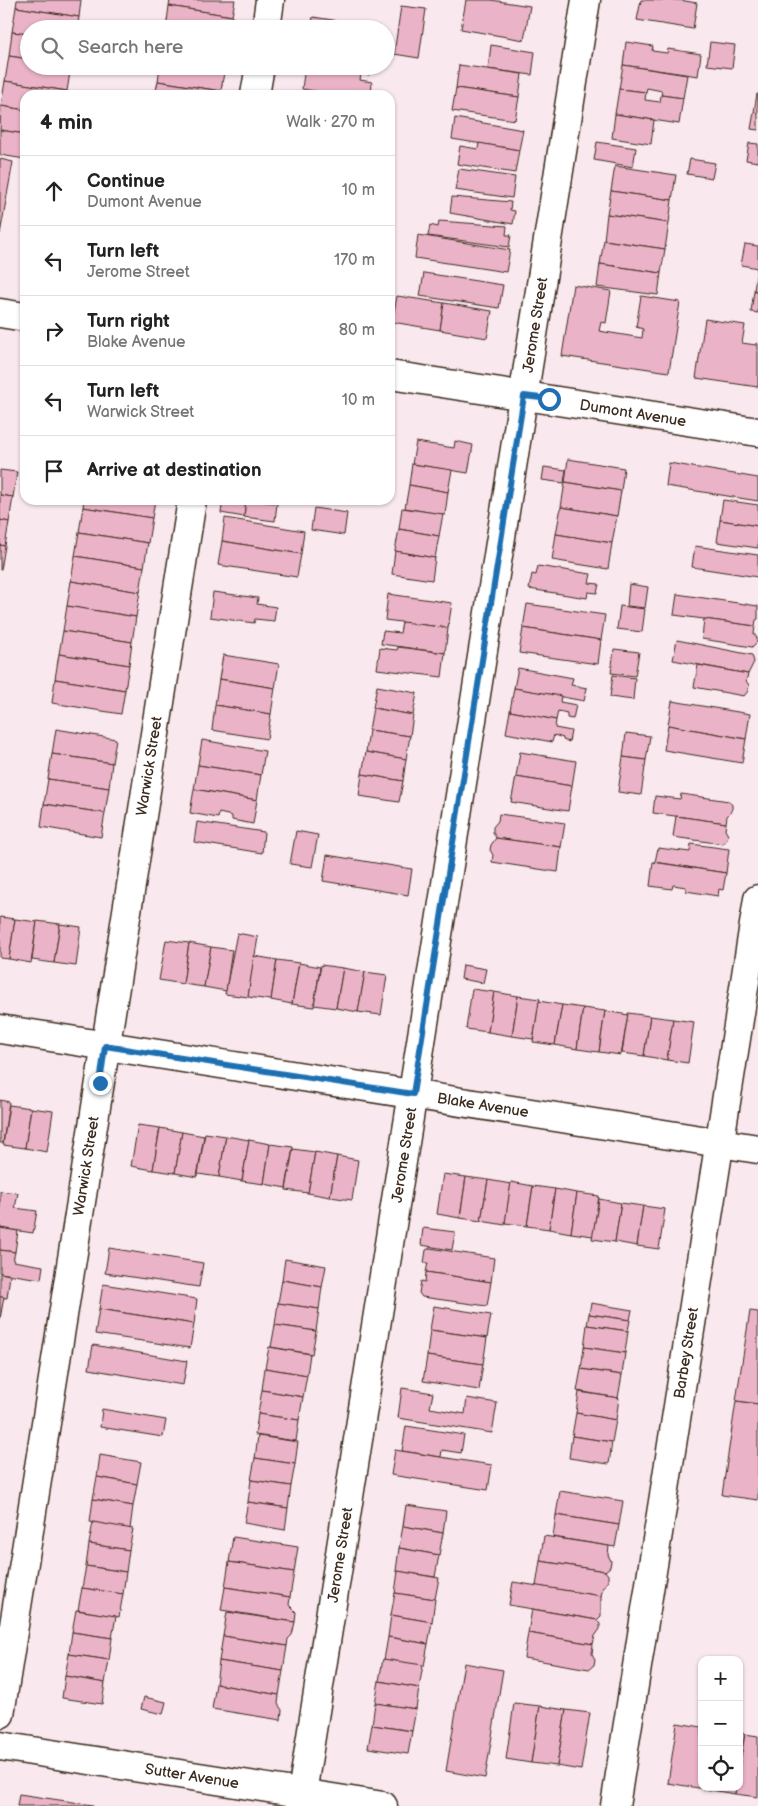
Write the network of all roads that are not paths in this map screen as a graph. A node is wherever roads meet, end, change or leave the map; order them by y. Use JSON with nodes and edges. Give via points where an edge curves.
{"nodes":[{"id":1,"x":270,"y":0,"type":"edge"},
{"id":2,"x":586,"y":0,"type":"edge"},
{"id":3,"x":267,"y":20,"type":"edge"},
{"id":4,"x":258,"y":75,"type":"edge"},
{"id":5,"x":256,"y":90,"type":"edge"},
{"id":6,"x":0,"y":313,"type":"edge"},
{"id":7,"x":20,"y":316,"type":"edge"},
{"id":8,"x":395,"y":376,"type":"edge"},
{"id":9,"x":524,"y":396,"type":"junction"},
{"id":10,"x":758,"y":432,"type":"edge"},
{"id":11,"x":191,"y":505,"type":"edge"},
{"id":12,"x":758,"y":899,"type":"edge"},
{"id":13,"x":0,"y":1029,"type":"edge"},
{"id":14,"x":105,"y":1046,"type":"junction"},
{"id":15,"x":413,"y":1094,"type":"junction"},
{"id":16,"x":719,"y":1142,"type":"junction"},
{"id":17,"x":758,"y":1148,"type":"edge"},
{"id":18,"x":0,"y":1714,"type":"edge"},
{"id":19,"x":0,"y":1746,"type":"edge"},
{"id":20,"x":301,"y":1800,"type":"edge"},
{"id":21,"x":383,"y":1806,"type":"edge"},
{"id":22,"x":615,"y":1806,"type":"edge"}],
"edges":[{"from":1,"to":3,"type":"street"},
{"from":2,"to":9,"type":"street","name":"Jerome Street"},
{"from":4,"to":5,"type":"street"},
{"from":6,"to":7,"type":"street"},
{"from":8,"to":9,"type":"street","name":"Dumont Avenue"},
{"from":9,"to":10,"type":"street","name":"Dumont Avenue"},
{"from":9,"to":15,"type":"street","name":"Jerome Street"},
{"from":11,"to":14,"type":"street","name":"Warwick Street"},
{"from":12,"to":16,"type":"street","name":"Barbey Street"},
{"from":13,"to":14,"type":"street","name":"Blake Avenue"},
{"from":14,"to":15,"type":"street","name":"Blake Avenue"},
{"from":14,"to":18,"type":"street","name":"Warwick Street"},
{"from":15,"to":16,"type":"street","name":"Blake Avenue"},
{"from":15,"to":20,"type":"street","name":"Jerome Street"},
{"from":16,"to":17,"type":"street","name":"Blake Avenue"},
{"from":16,"to":22,"type":"street","name":"Barbey Street"},
{"from":19,"to":20,"type":"street","name":"Sutter Avenue"},
{"from":20,"to":21,"type":"street","name":"Sutter Avenue"}]}
